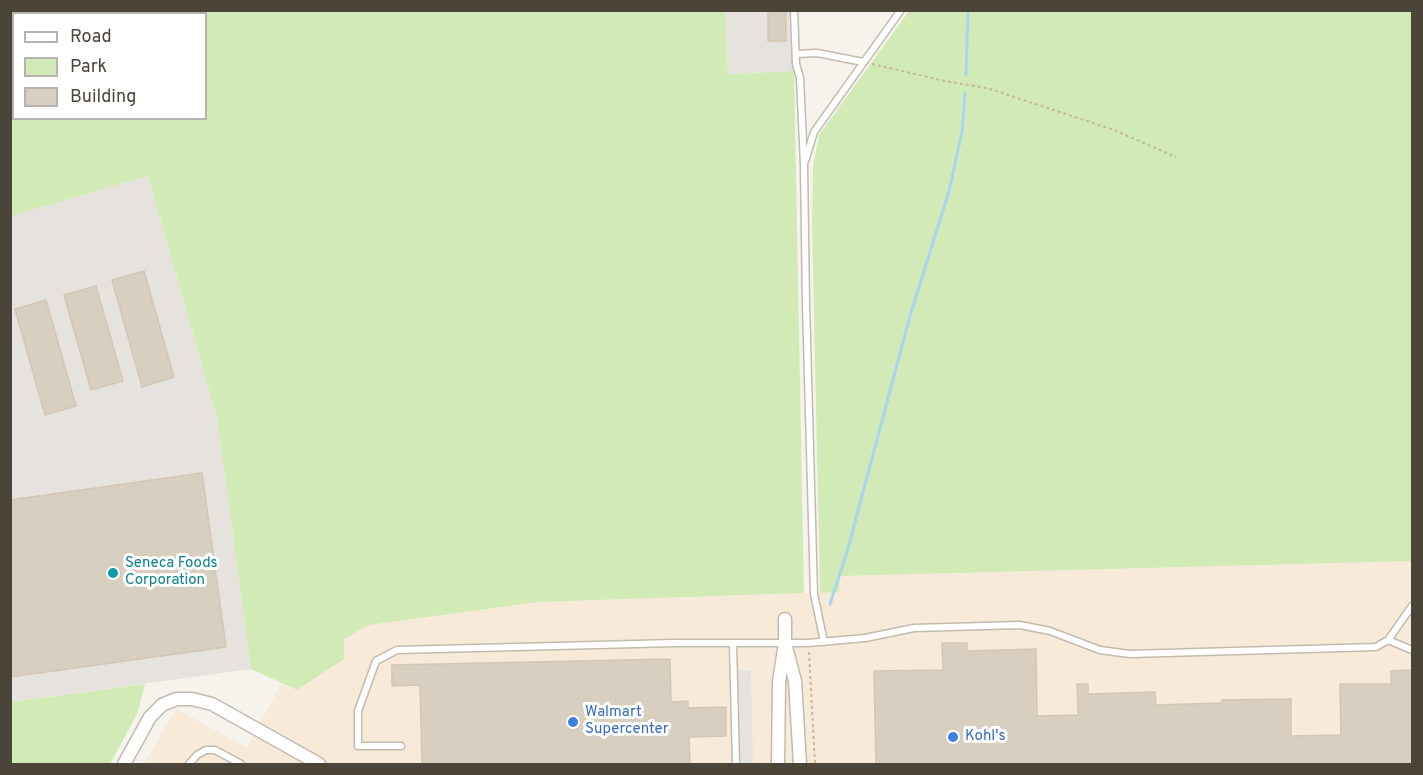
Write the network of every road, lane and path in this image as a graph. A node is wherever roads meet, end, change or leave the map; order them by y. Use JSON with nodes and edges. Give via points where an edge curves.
{"nodes":[{"id":1,"x":794,"y":10,"type":"edge"},
{"id":2,"x":901,"y":10,"type":"edge"},
{"id":3,"x":796,"y":54,"type":"junction"},
{"id":4,"x":863,"y":62,"type":"junction"},
{"id":5,"x":1176,"y":157,"type":"dead end"},
{"id":6,"x":804,"y":165,"type":"junction"},
{"id":7,"x":1413,"y":606,"type":"edge"},
{"id":8,"x":785,"y":619,"type":"dead end"},
{"id":9,"x":1388,"y":640,"type":"junction"},
{"id":10,"x":824,"y":642,"type":"junction"},
{"id":11,"x":785,"y":643,"type":"junction"},
{"id":12,"x":808,"y":643,"type":"junction"},
{"id":13,"x":733,"y":644,"type":"junction"},
{"id":14,"x":1413,"y":651,"type":"edge"},
{"id":15,"x":401,"y":746,"type":"dead end"},
{"id":16,"x":124,"y":765,"type":"edge"},
{"id":17,"x":189,"y":765,"type":"edge"},
{"id":18,"x":241,"y":765,"type":"edge"},
{"id":19,"x":319,"y":765,"type":"edge"},
{"id":20,"x":736,"y":765,"type":"edge"},
{"id":21,"x":778,"y":765,"type":"edge"},
{"id":22,"x":800,"y":765,"type":"edge"},
{"id":23,"x":815,"y":765,"type":"edge"}],
"edges":[{"from":1,"to":3,"type":"lane"},
{"from":2,"to":4,"type":"lane"},
{"from":3,"to":4,"type":"lane","via":[[817,53]]},
{"from":3,"to":6,"type":"lane"},
{"from":4,"to":5,"type":"path","via":[[997,91],[1114,130]]},
{"from":4,"to":6,"type":"lane","via":[[814,132]]},
{"from":6,"to":10,"type":"lane","via":[[814,594]]},
{"from":7,"to":9,"type":"lane"},
{"from":8,"to":11,"type":"street"},
{"from":9,"to":10,"type":"lane","via":[[1376,647],[1130,654],[1100,650],[1050,631],[1020,625],[914,628]]},
{"from":9,"to":14,"type":"lane"},
{"from":10,"to":12,"type":"lane"},
{"from":11,"to":12,"type":"lane"},
{"from":11,"to":13,"type":"lane"},
{"from":11,"to":21,"type":"street","via":[[779,682]]},
{"from":11,"to":22,"type":"street","via":[[795,681]]},
{"from":12,"to":23,"type":"path"},
{"from":13,"to":15,"type":"lane","via":[[397,650],[376,661],[358,711],[358,746]]},
{"from":13,"to":20,"type":"lane"},
{"from":16,"to":19,"type":"street","via":[[150,717],[162,705],[184,699],[212,704]]},
{"from":17,"to":18,"type":"lane","via":[[206,750],[214,750]]}]}
